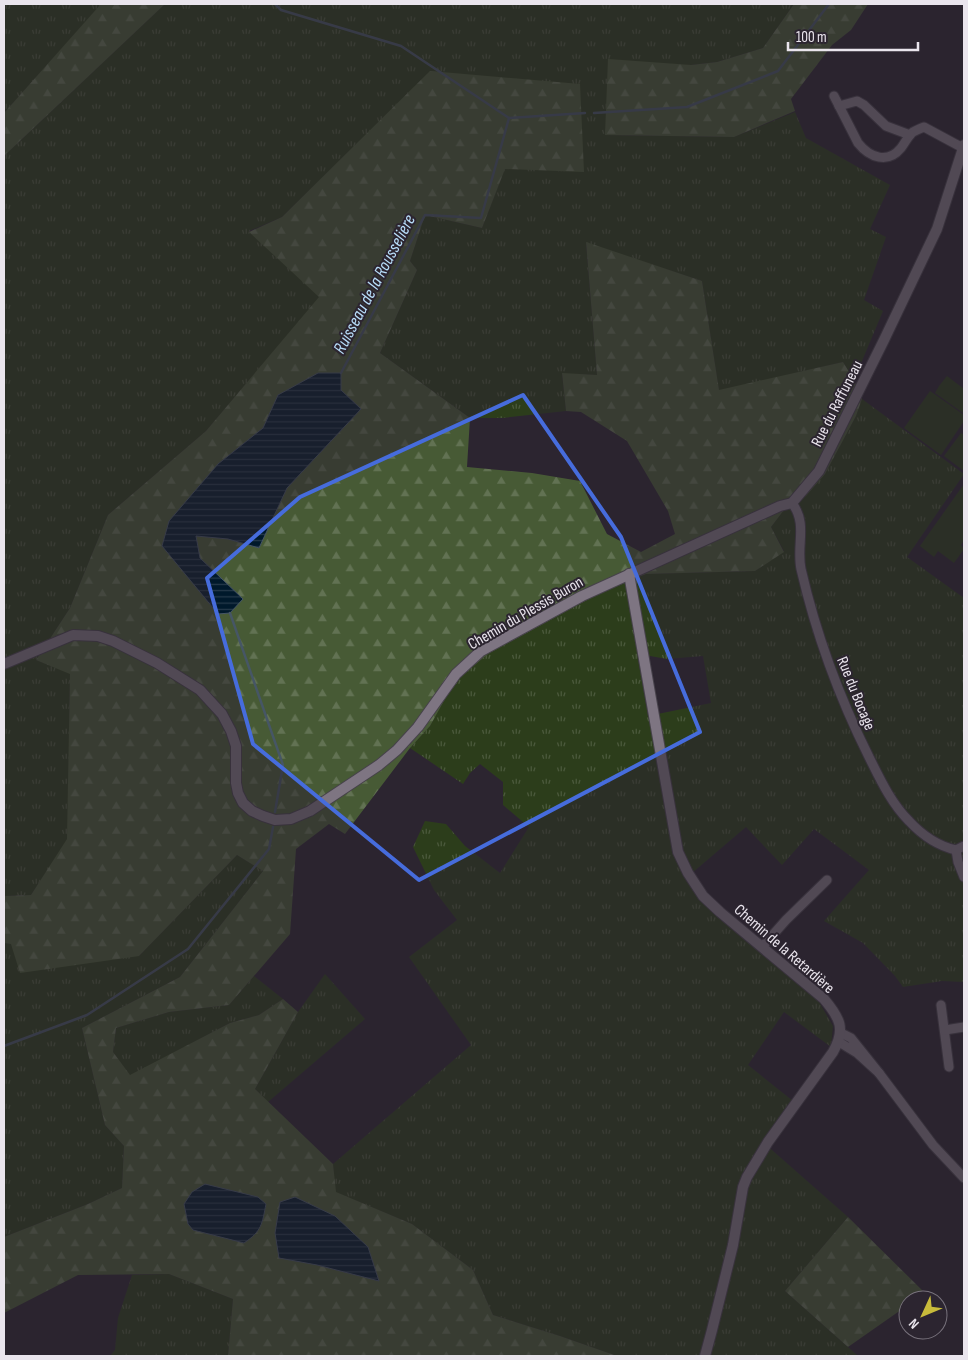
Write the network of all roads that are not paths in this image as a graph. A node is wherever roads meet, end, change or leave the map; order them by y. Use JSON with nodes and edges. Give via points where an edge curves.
{"nodes":[{"id":1,"x":834,"y":96,"type":"dead end"},
{"id":2,"x":839,"y":106,"type":"junction"},
{"id":3,"x":910,"y":135,"type":"junction"},
{"id":4,"x":964,"y":146,"type":"edge"},
{"id":5,"x":792,"y":503,"type":"junction"},
{"id":6,"x":629,"y":574,"type":"junction"},
{"id":7,"x":4,"y":664,"type":"edge"},
{"id":8,"x":960,"y":848,"type":"edge"},
{"id":9,"x":964,"y":877,"type":"edge"},
{"id":10,"x":827,"y":880,"type":"dead end"},
{"id":11,"x":762,"y":947,"type":"junction"},
{"id":12,"x":941,"y":1005,"type":"dead end"},
{"id":13,"x":964,"y":1027,"type":"edge"},
{"id":14,"x":945,"y":1030,"type":"junction"},
{"id":15,"x":840,"y":1038,"type":"junction"},
{"id":16,"x":949,"y":1067,"type":"dead end"},
{"id":17,"x":964,"y":1178,"type":"edge"},
{"id":18,"x":705,"y":1356,"type":"edge"}],
"edges":[{"from":1,"to":2,"type":"street"},
{"from":2,"to":3,"type":"street","via":[[857,101],[886,126]]},
{"from":2,"to":3,"type":"street","via":[[858,143],[876,157],[896,153]]},
{"from":3,"to":4,"type":"street","via":[[924,127]]},
{"from":4,"to":5,"type":"street","name":"Rue du Raffuneau","via":[[937,229],[900,309],[819,471]]},
{"from":5,"to":6,"type":"street"},
{"from":5,"to":8,"type":"street","name":"Rue du Bocage","via":[[802,521],[800,561],[808,600],[850,720],[880,779],[908,821],[943,847]]},
{"from":6,"to":7,"type":"street","name":"Chemin du Plessis Buron","via":[[481,651],[456,674],[397,750],[310,811],[291,818],[276,820],[263,816],[243,803],[236,783],[236,746],[222,714],[200,690],[157,664],[113,641],[98,636],[73,635]]},
{"from":6,"to":11,"type":"street","name":"Chemin de la Retardière","via":[[678,852],[703,896]]},
{"from":8,"to":9,"type":"street","via":[[958,862]]},
{"from":10,"to":11,"type":"street"},
{"from":11,"to":15,"type":"street","name":"Chemin de la Retardière","via":[[824,999],[837,1016]]},
{"from":12,"to":14,"type":"street"},
{"from":13,"to":14,"type":"street"},
{"from":14,"to":16,"type":"street"},
{"from":15,"to":17,"type":"street","via":[[879,1073],[933,1145]]},
{"from":15,"to":18,"type":"street","via":[[747,1177]]}]}
